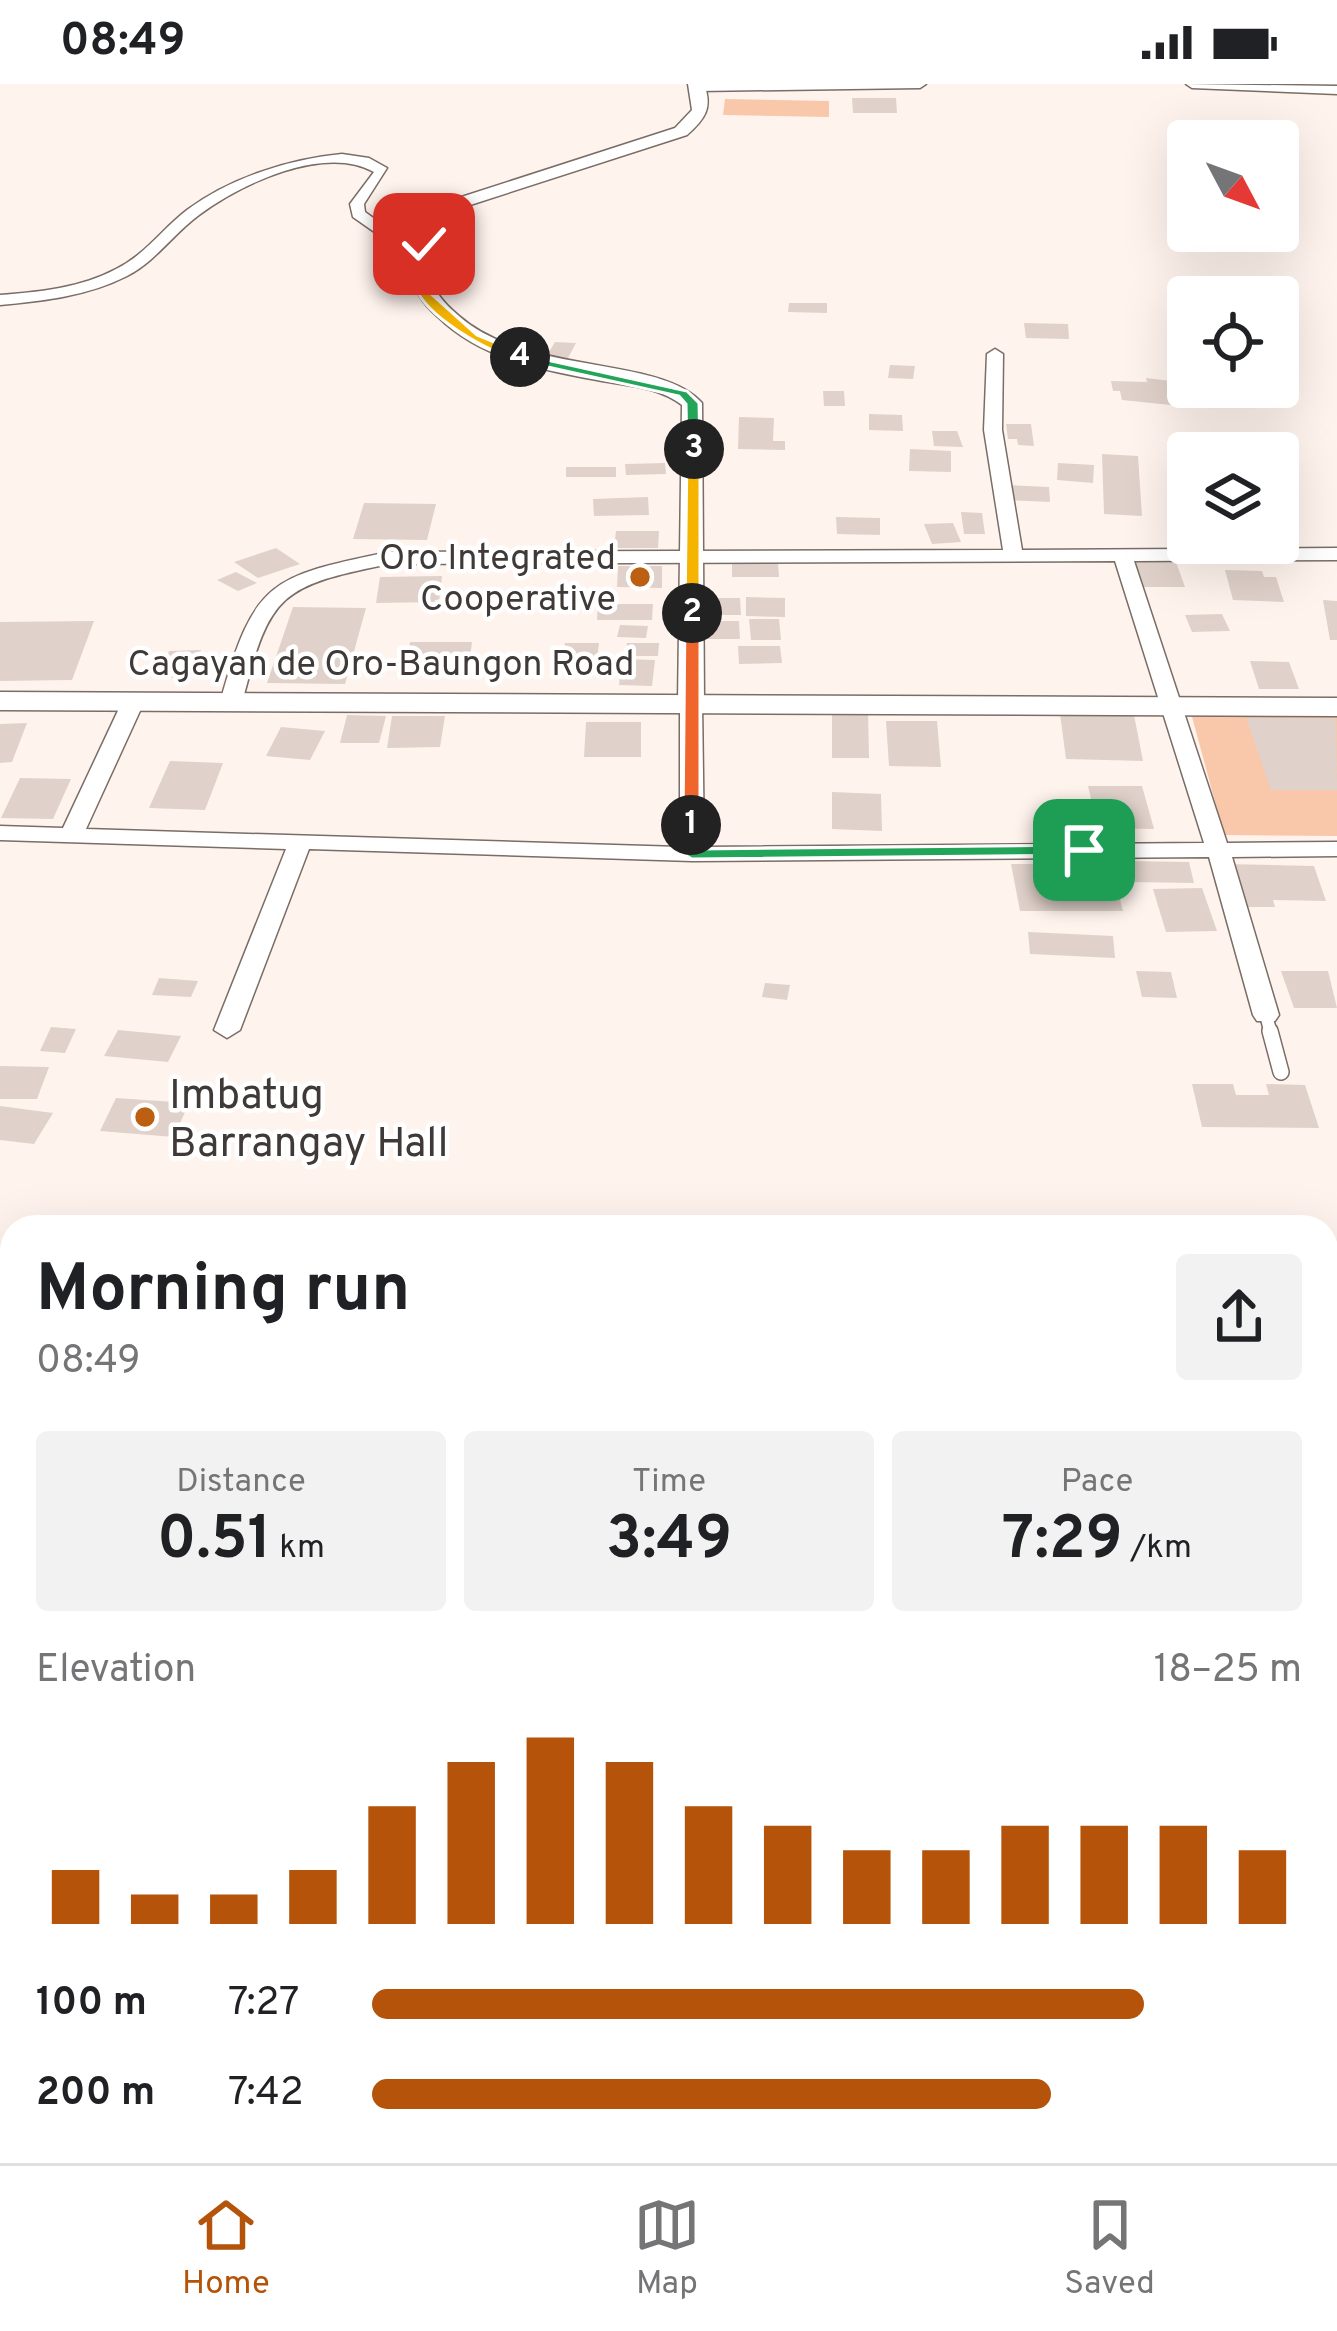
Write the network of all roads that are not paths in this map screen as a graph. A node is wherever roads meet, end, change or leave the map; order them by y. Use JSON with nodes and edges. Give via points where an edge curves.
{"nodes":[{"id":1,"x":920,"y":84,"type":"edge"},
{"id":2,"x":1192,"y":84,"type":"edge"},
{"id":3,"x":698,"y":86,"type":"edge"},
{"id":4,"x":1337,"y":90,"type":"edge"},
{"id":5,"x":424,"y":244,"type":"junction"},
{"id":6,"x":0,"y":301,"type":"edge"},
{"id":7,"x":995,"y":354,"type":"dead end"},
{"id":8,"x":1337,"y":554,"type":"edge"},
{"id":9,"x":1014,"y":555,"type":"junction"},
{"id":10,"x":1124,"y":555,"type":"junction"},
{"id":11,"x":694,"y":559,"type":"junction"},
{"id":12,"x":232,"y":699,"type":"junction"},
{"id":13,"x":134,"y":700,"type":"junction"},
{"id":14,"x":0,"y":701,"type":"edge"},
{"id":15,"x":691,"y":702,"type":"junction"},
{"id":16,"x":1172,"y":704,"type":"junction"},
{"id":17,"x":1337,"y":707,"type":"edge"},
{"id":18,"x":0,"y":833,"type":"edge"},
{"id":19,"x":72,"y":834,"type":"junction"},
{"id":20,"x":300,"y":842,"type":"junction"},
{"id":21,"x":1217,"y":849,"type":"junction"},
{"id":22,"x":1337,"y":849,"type":"edge"},
{"id":23,"x":692,"y":854,"type":"junction"},
{"id":24,"x":1267,"y":1015,"type":"joint"},
{"id":25,"x":227,"y":1030,"type":"dead end"},
{"id":26,"x":1281,"y":1072,"type":"dead end"}],
"edges":[{"from":1,"to":3,"type":"street"},
{"from":2,"to":4,"type":"street"},
{"from":3,"to":5,"type":"street","via":[[696,119],[686,129],[453,208],[434,221]]},
{"from":5,"to":6,"type":"street","via":[[388,235],[358,214],[378,166],[304,163],[196,211],[111,277]]},
{"from":5,"to":11,"type":"street","via":[[423,292],[473,337],[546,364],[672,389],[692,403]]},
{"from":7,"to":9,"type":"street","via":[[998,488]]},
{"from":8,"to":10,"type":"street"},
{"from":9,"to":10,"type":"street"},
{"from":9,"to":11,"type":"street"},
{"from":10,"to":16,"type":"street"},
{"from":11,"to":12,"type":"street","via":[[428,557],[350,567],[265,606]]},
{"from":11,"to":15,"type":"street"},
{"from":12,"to":13,"type":"main road","name":"Cagayan de Oro-Baungon Road"},
{"from":12,"to":15,"type":"main road","name":"Cagayan de Oro-Baungon Road"},
{"from":13,"to":14,"type":"main road","name":"Cagayan de Oro-Baungon Road"},
{"from":13,"to":19,"type":"street"},
{"from":15,"to":16,"type":"main road","name":"Cagayan de Oro-Baungon Road"},
{"from":15,"to":23,"type":"street"},
{"from":16,"to":17,"type":"main road","name":"Cagayan de Oro-Baungon Road"},
{"from":16,"to":21,"type":"street"},
{"from":18,"to":19,"type":"street"},
{"from":19,"to":20,"type":"street"},
{"from":20,"to":23,"type":"street"},
{"from":20,"to":25,"type":"street"},
{"from":21,"to":22,"type":"street"},
{"from":21,"to":23,"type":"street"},
{"from":21,"to":24,"type":"street"},
{"from":24,"to":26,"type":"lane"}]}
